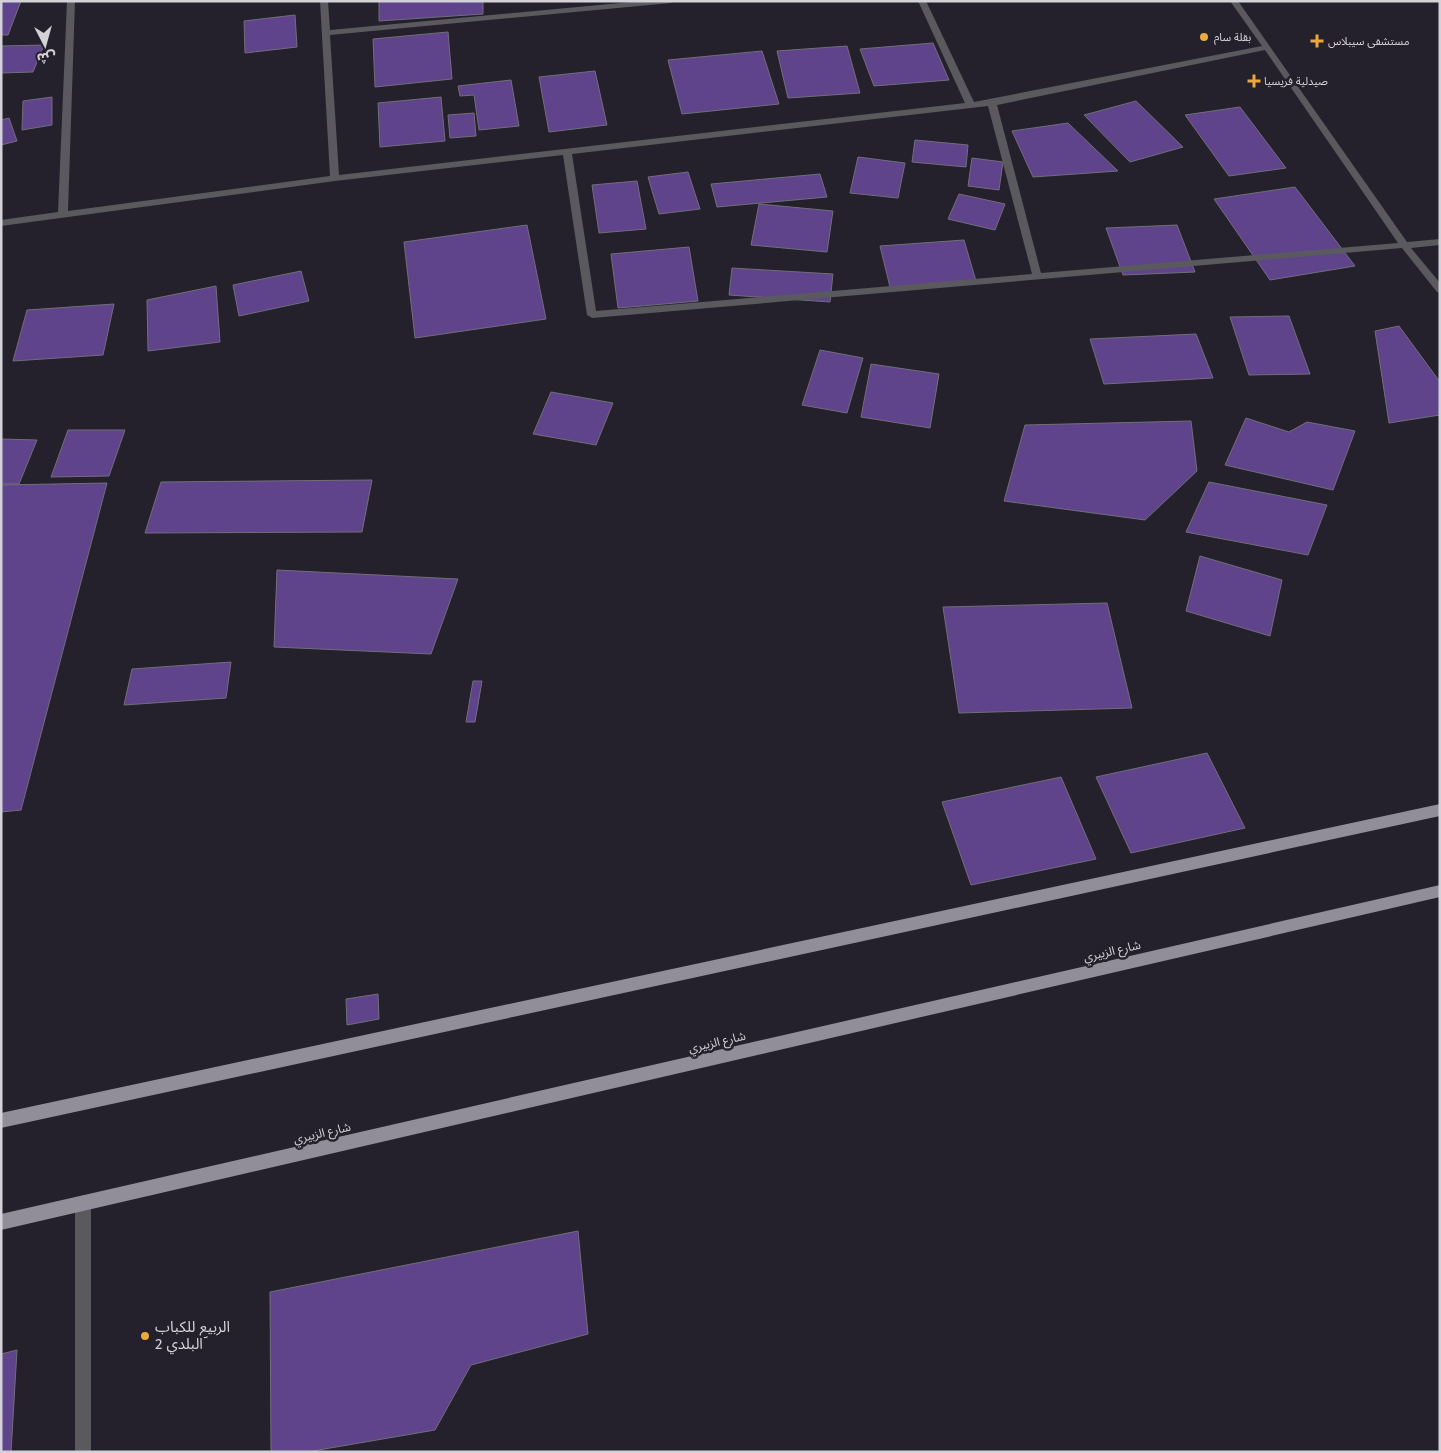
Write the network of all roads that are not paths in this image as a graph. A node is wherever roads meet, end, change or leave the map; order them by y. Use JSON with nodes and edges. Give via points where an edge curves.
{"nodes":[{"id":1,"x":71,"y":1,"type":"edge"},
{"id":2,"x":324,"y":1,"type":"edge"},
{"id":3,"x":671,"y":1,"type":"edge"},
{"id":4,"x":922,"y":1,"type":"edge"},
{"id":5,"x":1234,"y":1,"type":"edge"},
{"id":6,"x":328,"y":33,"type":"junction"},
{"id":7,"x":1268,"y":47,"type":"junction"},
{"id":8,"x":992,"y":104,"type":"junction"},
{"id":9,"x":971,"y":106,"type":"junction"},
{"id":10,"x":567,"y":151,"type":"junction"},
{"id":11,"x":336,"y":178,"type":"junction"},
{"id":12,"x":63,"y":214,"type":"junction"},
{"id":13,"x":1,"y":223,"type":"edge"},
{"id":14,"x":1440,"y":242,"type":"edge"},
{"id":15,"x":1402,"y":245,"type":"junction"},
{"id":16,"x":1037,"y":276,"type":"junction"},
{"id":17,"x":1440,"y":290,"type":"edge"},
{"id":18,"x":1440,"y":810,"type":"edge"},
{"id":19,"x":1440,"y":891,"type":"edge"},
{"id":20,"x":1,"y":1121,"type":"edge"},
{"id":21,"x":83,"y":1203,"type":"junction"},
{"id":22,"x":1,"y":1222,"type":"edge"},
{"id":23,"x":83,"y":1452,"type":"edge"}],
"edges":[{"from":1,"to":12,"type":"street"},
{"from":2,"to":6,"type":"street"},
{"from":3,"to":6,"type":"street"},
{"from":4,"to":9,"type":"street"},
{"from":5,"to":7,"type":"street"},
{"from":6,"to":11,"type":"street"},
{"from":7,"to":8,"type":"street"},
{"from":7,"to":15,"type":"street"},
{"from":8,"to":9,"type":"street"},
{"from":8,"to":16,"type":"street"},
{"from":9,"to":10,"type":"street"},
{"from":10,"to":11,"type":"street"},
{"from":10,"to":16,"type":"street","via":[[592,315]]},
{"from":11,"to":12,"type":"street"},
{"from":12,"to":13,"type":"street"},
{"from":14,"to":15,"type":"street"},
{"from":15,"to":16,"type":"street"},
{"from":15,"to":17,"type":"street"},
{"from":18,"to":20,"type":"main road"},
{"from":19,"to":21,"type":"main road","name":"شارع الزبيري"},
{"from":21,"to":22,"type":"main road","name":"شارع الزبيري"},
{"from":21,"to":23,"type":"street"}]}
